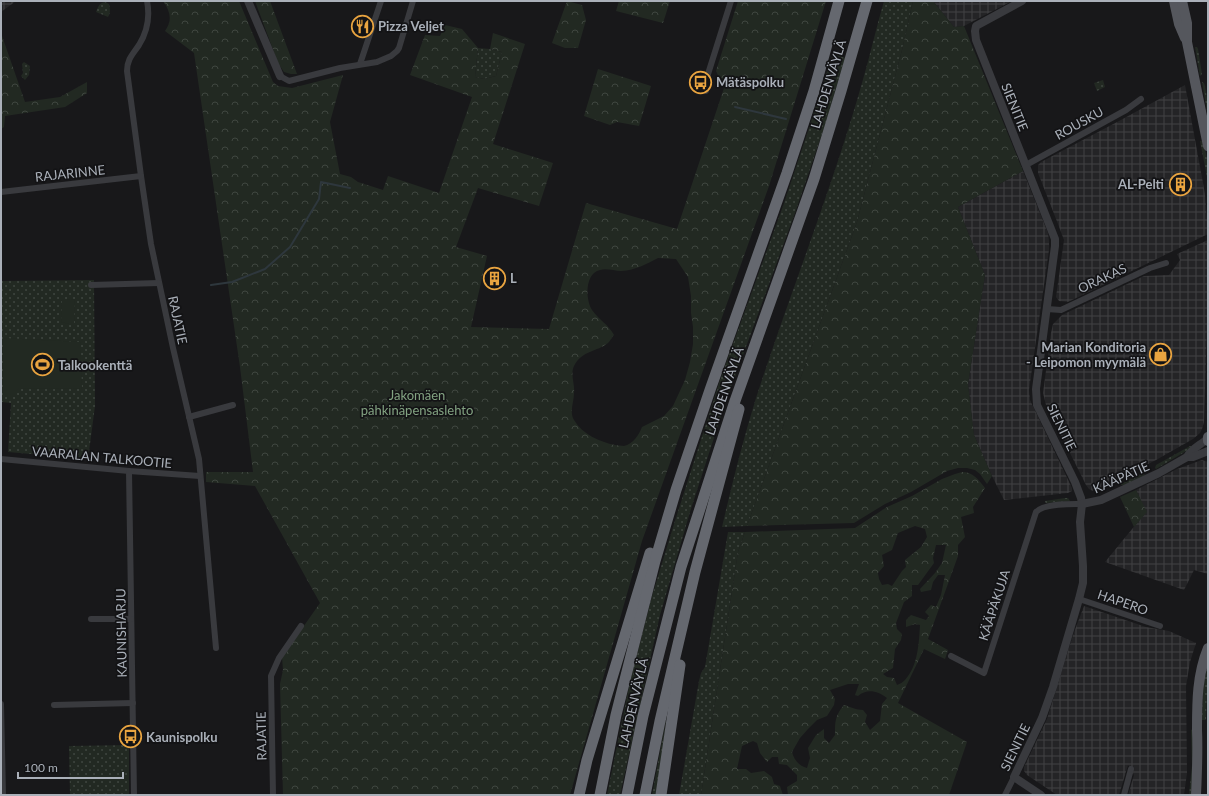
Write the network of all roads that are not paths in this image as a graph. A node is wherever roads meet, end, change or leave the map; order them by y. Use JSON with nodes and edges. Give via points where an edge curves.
{"nodes":[{"id":1,"x":147,"y":1,"type":"edge"},
{"id":2,"x":248,"y":1,"type":"edge"},
{"id":3,"x":381,"y":1,"type":"edge"},
{"id":4,"x":413,"y":1,"type":"edge"},
{"id":5,"x":731,"y":1,"type":"edge"},
{"id":6,"x":839,"y":1,"type":"edge"},
{"id":7,"x":867,"y":1,"type":"edge"},
{"id":8,"x":1022,"y":1,"type":"edge"},
{"id":9,"x":1174,"y":1,"type":"edge"},
{"id":10,"x":1182,"y":1,"type":"edge"},
{"id":11,"x":1187,"y":42,"type":"junction"},
{"id":12,"x":360,"y":64,"type":"junction"},
{"id":13,"x":280,"y":76,"type":"joint"},
{"id":14,"x":706,"y":91,"type":"dead end"},
{"id":15,"x":1141,"y":99,"type":"dead end"},
{"id":16,"x":1208,"y":146,"type":"edge"},
{"id":17,"x":1026,"y":164,"type":"junction"},
{"id":18,"x":140,"y":176,"type":"junction"},
{"id":19,"x":1,"y":192,"type":"edge"},
{"id":20,"x":1166,"y":263,"type":"dead end"},
{"id":21,"x":159,"y":283,"type":"junction"},
{"id":22,"x":91,"y":285,"type":"dead end"},
{"id":23,"x":1047,"y":309,"type":"junction"},
{"id":24,"x":750,"y":360,"type":"junction"},
{"id":25,"x":233,"y":405,"type":"dead end"},
{"id":26,"x":188,"y":417,"type":"junction"},
{"id":27,"x":1208,"y":438,"type":"edge"},
{"id":28,"x":1208,"y":442,"type":"edge"},
{"id":29,"x":1208,"y":451,"type":"edge"},
{"id":30,"x":1187,"y":457,"type":"junction"},
{"id":31,"x":1,"y":459,"type":"edge"},
{"id":32,"x":129,"y":471,"type":"junction"},
{"id":33,"x":200,"y":476,"type":"junction"},
{"id":34,"x":676,"y":490,"type":"junction"},
{"id":35,"x":1082,"y":504,"type":"junction"},
{"id":36,"x":1039,"y":509,"type":"joint"},
{"id":37,"x":695,"y":572,"type":"junction"},
{"id":38,"x":1079,"y":599,"type":"junction"},
{"id":39,"x":91,"y":619,"type":"dead end"},
{"id":40,"x":131,"y":619,"type":"junction"},
{"id":41,"x":301,"y":626,"type":"dead end"},
{"id":42,"x":1160,"y":626,"type":"dead end"},
{"id":43,"x":216,"y":648,"type":"dead end"},
{"id":44,"x":1208,"y":648,"type":"edge"},
{"id":45,"x":951,"y":656,"type":"dead end"},
{"id":46,"x":132,"y":703,"type":"junction"},
{"id":47,"x":1,"y":704,"type":"edge"},
{"id":48,"x":54,"y":705,"type":"dead end"},
{"id":49,"x":1131,"y":769,"type":"dead end"},
{"id":50,"x":1014,"y":777,"type":"junction"},
{"id":51,"x":3,"y":792,"type":"edge"},
{"id":52,"x":134,"y":795,"type":"edge"},
{"id":53,"x":272,"y":795,"type":"edge"},
{"id":54,"x":579,"y":795,"type":"edge"},
{"id":55,"x":600,"y":795,"type":"edge"},
{"id":56,"x":627,"y":795,"type":"edge"},
{"id":57,"x":645,"y":795,"type":"edge"},
{"id":58,"x":661,"y":795,"type":"edge"},
{"id":59,"x":1005,"y":795,"type":"edge"},
{"id":60,"x":1041,"y":795,"type":"edge"},
{"id":61,"x":1124,"y":795,"type":"edge"},
{"id":62,"x":1196,"y":795,"type":"edge"}],
"edges":[{"from":1,"to":18,"type":"street","name":"RAJATIE","via":[[146,28],[127,64]]},
{"from":2,"to":13,"type":"street"},
{"from":3,"to":12,"type":"street"},
{"from":4,"to":12,"type":"street","via":[[397,51],[383,60]]},
{"from":5,"to":14,"type":"street","via":[[708,74]]},
{"from":6,"to":34,"type":"highway","name":"LAHDENVÄYLÄ","via":[[814,92]]},
{"from":7,"to":24,"type":"highway","name":"LAHDENVÄYLÄ","via":[[814,179]]},
{"from":8,"to":17,"type":"street","name":"SIENITIE","via":[[976,26],[975,30],[976,40]]},
{"from":9,"to":11,"type":"main road","via":[[1179,24]]},
{"from":10,"to":11,"type":"main road"},
{"from":11,"to":16,"type":"main road"},
{"from":12,"to":13,"type":"street","via":[[289,81]]},
{"from":15,"to":17,"type":"street","name":"ROUSKU","via":[[1126,110]]},
{"from":17,"to":23,"type":"street","name":"SIENITIE","via":[[1055,239]]},
{"from":18,"to":19,"type":"street","name":"RAJARINNE"},
{"from":18,"to":21,"type":"street","name":"RAJATIE"},
{"from":20,"to":23,"type":"street","name":"ORAKAS","via":[[1061,310]]},
{"from":21,"to":22,"type":"street"},
{"from":21,"to":26,"type":"street","name":"RAJATIE"},
{"from":23,"to":35,"type":"street","name":"SIENITIE","via":[[1036,389],[1037,405],[1075,482]]},
{"from":24,"to":37,"type":"highway","via":[[741,404]]},
{"from":24,"to":56,"type":"highway","name":"LAHDENVÄYLÄ","via":[[681,567],[643,716]]},
{"from":25,"to":26,"type":"street"},
{"from":26,"to":33,"type":"street","name":"RAJATIE","via":[[199,459]]},
{"from":27,"to":28,"type":"main road"},
{"from":27,"to":30,"type":"street","name":"KÄÄPÄTIE","via":[[1190,451]]},
{"from":29,"to":30,"type":"street","name":"KÄÄPÄTIE"},
{"from":30,"to":35,"type":"street","name":"KÄÄPÄTIE","via":[[1102,500]]},
{"from":31,"to":32,"type":"street","name":"VAARALAN TALKOOTIE"},
{"from":32,"to":33,"type":"street","name":"VAARALAN TALKOOTIE"},
{"from":32,"to":40,"type":"street","name":"KAUNISHARJU"},
{"from":33,"to":43,"type":"street","name":"RAJATIE"},
{"from":34,"to":54,"type":"highway","via":[[650,552],[587,760]]},
{"from":34,"to":55,"type":"highway","name":"LAHDENVÄYLÄ","via":[[616,715]]},
{"from":35,"to":36,"type":"street","name":"KÄÄPÄTIE","via":[[1056,505]]},
{"from":35,"to":38,"type":"street","name":"SIENITIE","via":[[1080,522],[1083,583]]},
{"from":36,"to":45,"type":"street","name":"KÄÄPÄKUJA","via":[[984,673]]},
{"from":37,"to":57,"type":"highway"},
{"from":37,"to":58,"type":"highway"},
{"from":38,"to":42,"type":"street","name":"HAPERO"},
{"from":38,"to":50,"type":"street","name":"SIENITIE","via":[[1042,718]]},
{"from":39,"to":40,"type":"street"},
{"from":40,"to":46,"type":"street","name":"KAUNISHARJU"},
{"from":41,"to":53,"type":"street","name":"RAJATIE","via":[[279,658],[271,676]]},
{"from":44,"to":62,"type":"main road","via":[[1199,679],[1197,699]]},
{"from":46,"to":48,"type":"street"},
{"from":46,"to":52,"type":"street","name":"KAUNISHARJU"},
{"from":47,"to":51,"type":"street"},
{"from":49,"to":61,"type":"street"},
{"from":50,"to":59,"type":"street","name":"SIENITIE"},
{"from":50,"to":60,"type":"street"}]}
